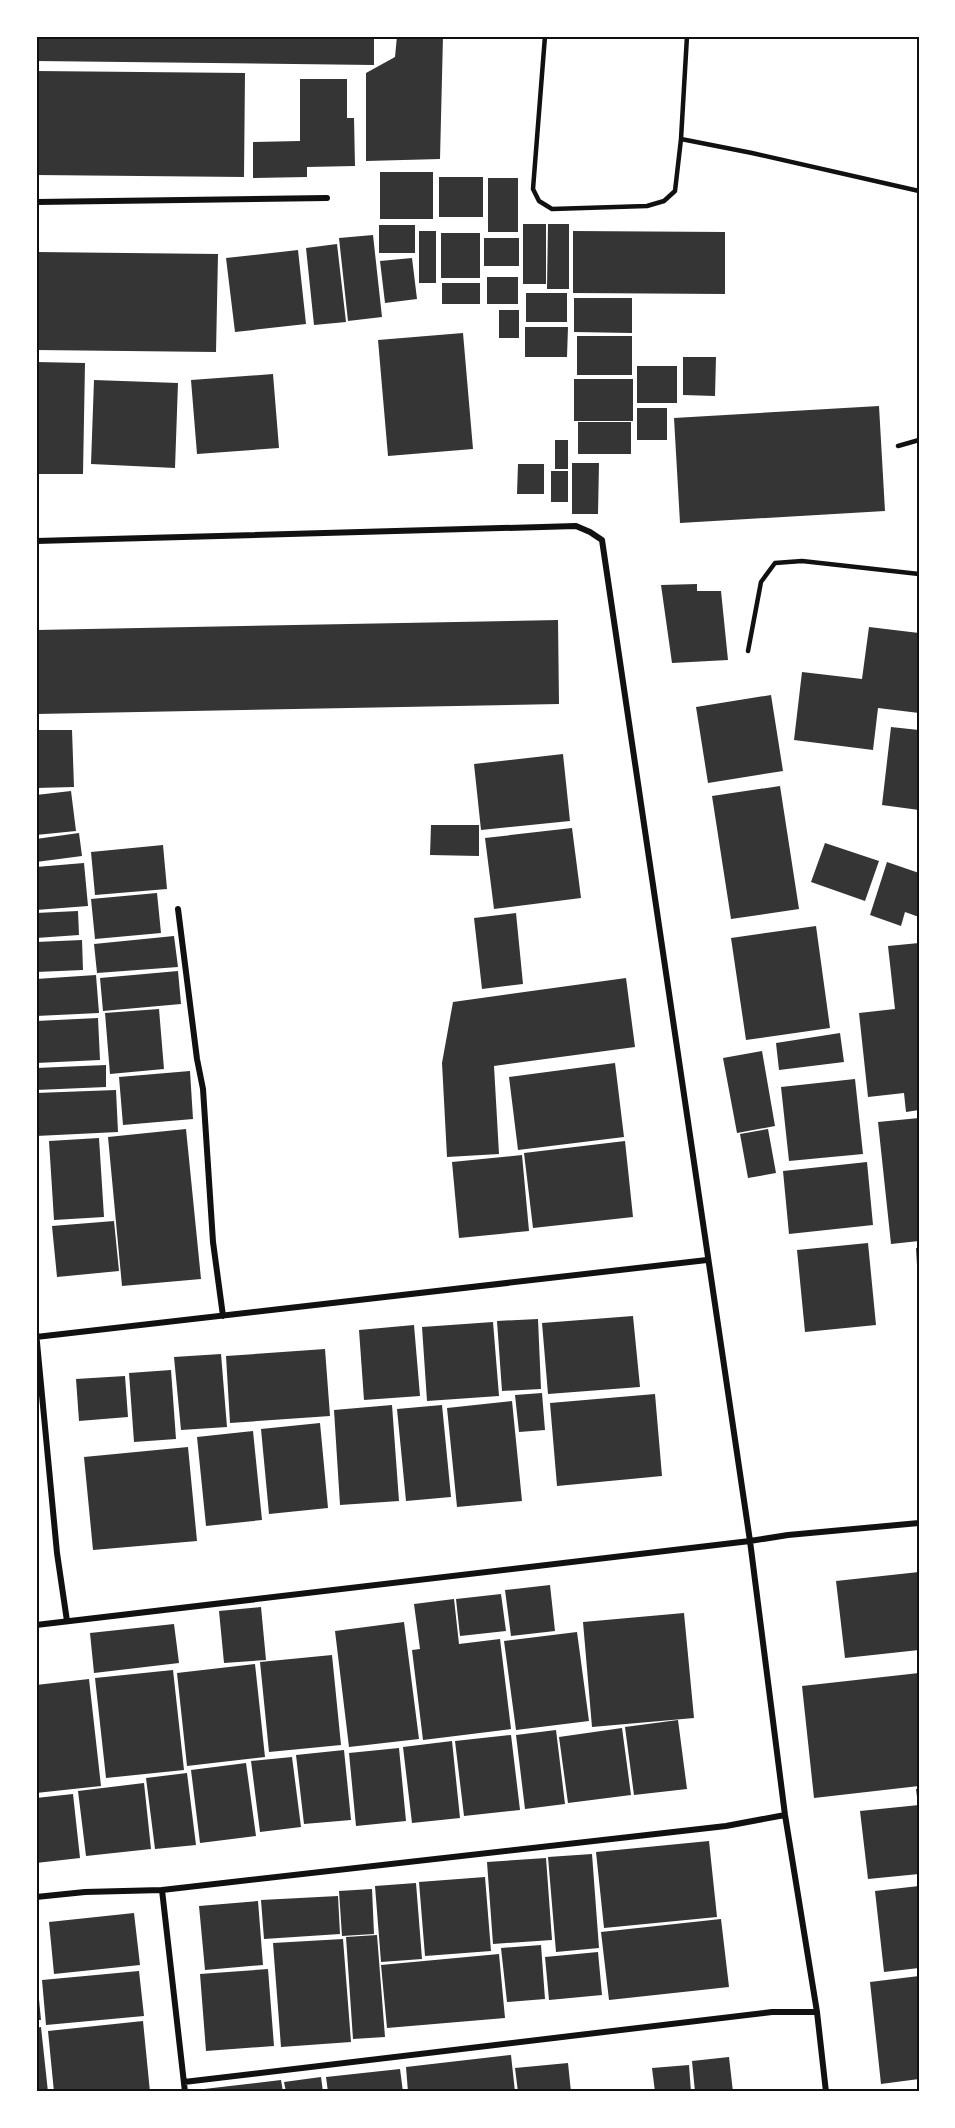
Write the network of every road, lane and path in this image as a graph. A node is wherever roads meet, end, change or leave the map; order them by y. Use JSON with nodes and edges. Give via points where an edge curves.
{"nodes":[{"id":1,"x":545,"y":36,"type":"edge"},
{"id":2,"x":687,"y":36,"type":"edge"},
{"id":3,"x":681,"y":139,"type":"junction"},
{"id":4,"x":919,"y":191,"type":"edge"},
{"id":5,"x":327,"y":198,"type":"dead end"},
{"id":6,"x":36,"y":202,"type":"edge"},
{"id":7,"x":919,"y":440,"type":"edge"},
{"id":8,"x":898,"y":446,"type":"dead end"},
{"id":9,"x":36,"y":541,"type":"edge"},
{"id":10,"x":919,"y":574,"type":"edge"},
{"id":11,"x":748,"y":651,"type":"dead end"},
{"id":12,"x":177,"y":909,"type":"dead end"},
{"id":13,"x":707,"y":1260,"type":"junction"},
{"id":14,"x":223,"y":1316,"type":"junction"},
{"id":15,"x":36,"y":1332,"type":"edge"},
{"id":16,"x":36,"y":1337,"type":"edge"},
{"id":17,"x":919,"y":1523,"type":"edge"},
{"id":18,"x":750,"y":1541,"type":"junction"},
{"id":19,"x":67,"y":1621,"type":"junction"},
{"id":20,"x":36,"y":1625,"type":"edge"},
{"id":21,"x":785,"y":1815,"type":"junction"},
{"id":22,"x":162,"y":1890,"type":"junction"},
{"id":23,"x":36,"y":1897,"type":"edge"},
{"id":24,"x":817,"y":2012,"type":"junction"},
{"id":25,"x":184,"y":2082,"type":"junction"},
{"id":26,"x":185,"y":2092,"type":"edge"},
{"id":27,"x":826,"y":2092,"type":"edge"}],
"edges":[{"from":1,"to":3,"type":"lane","via":[[533,189],[539,201],[552,208],[647,206],[664,201],[675,191]]},
{"from":2,"to":3,"type":"lane"},
{"from":3,"to":4,"type":"lane"},
{"from":5,"to":6,"type":"street"},
{"from":7,"to":8,"type":"lane"},
{"from":9,"to":13,"type":"street","via":[[576,526],[602,540]]},
{"from":10,"to":11,"type":"lane","via":[[802,561],[775,563],[761,582]]},
{"from":12,"to":14,"type":"street","via":[[203,1089],[213,1242]]},
{"from":13,"to":14,"type":"street"},
{"from":13,"to":18,"type":"street"},
{"from":14,"to":16,"type":"street"},
{"from":15,"to":16,"type":"street"},
{"from":16,"to":19,"type":"street"},
{"from":17,"to":18,"type":"street"},
{"from":18,"to":19,"type":"street"},
{"from":18,"to":21,"type":"street"},
{"from":19,"to":20,"type":"street"},
{"from":21,"to":22,"type":"street","via":[[726,1826]]},
{"from":21,"to":24,"type":"street"},
{"from":22,"to":23,"type":"street"},
{"from":22,"to":25,"type":"street"},
{"from":24,"to":25,"type":"street","via":[[772,2012]]},
{"from":24,"to":27,"type":"street"},
{"from":25,"to":26,"type":"street"}]}
